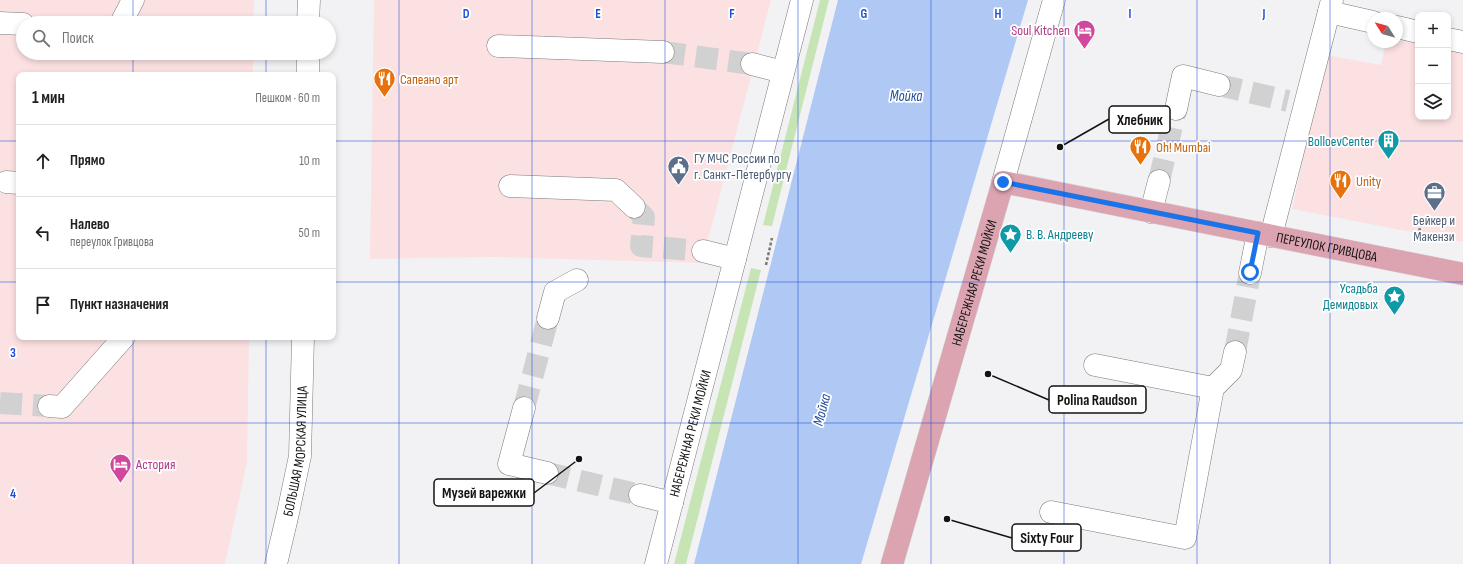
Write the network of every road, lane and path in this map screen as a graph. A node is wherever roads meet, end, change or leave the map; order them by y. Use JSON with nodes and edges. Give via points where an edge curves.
{"nodes":[{"id":1,"x":133,"y":0,"type":"edge"},
{"id":2,"x":309,"y":0,"type":"edge"},
{"id":3,"x":802,"y":0,"type":"edge"},
{"id":4,"x":1054,"y":0,"type":"edge"},
{"id":5,"x":1330,"y":6,"type":"edge"},
{"id":6,"x":125,"y":16,"type":"edge"},
{"id":7,"x":308,"y":16,"type":"edge"},
{"id":8,"x":1367,"y":20,"type":"edge"},
{"id":9,"x":0,"y":23,"type":"edge"},
{"id":10,"x":16,"y":24,"type":"edge"},
{"id":11,"x":1403,"y":28,"type":"edge"},
{"id":12,"x":1415,"y":31,"type":"edge"},
{"id":13,"x":1451,"y":39,"type":"edge"},
{"id":14,"x":1463,"y":42,"type":"edge"},
{"id":15,"x":498,"y":46,"type":"dead end"},
{"id":16,"x":663,"y":52,"type":"tunnel mouth"},
{"id":17,"x":308,"y":60,"type":"edge"},
{"id":18,"x":752,"y":64,"type":"tunnel mouth"},
{"id":19,"x":308,"y":72,"type":"edge"},
{"id":20,"x":783,"y":72,"type":"junction"},
{"id":21,"x":1219,"y":85,"type":"tunnel mouth"},
{"id":22,"x":1176,"y":110,"type":"tunnel mouth"},
{"id":23,"x":1158,"y":181,"type":"tunnel mouth"},
{"id":24,"x":1003,"y":182,"type":"junction"},
{"id":25,"x":510,"y":186,"type":"dead end"},
{"id":26,"x":634,"y":207,"type":"tunnel mouth"},
{"id":27,"x":1151,"y":212,"type":"junction"},
{"id":28,"x":1420,"y":226,"type":"dead end"},
{"id":29,"x":1265,"y":235,"type":"junction"},
{"id":30,"x":1419,"y":240,"type":"dead end"},
{"id":31,"x":771,"y":244,"type":"dead end"},
{"id":32,"x":703,"y":251,"type":"tunnel mouth"},
{"id":33,"x":735,"y":259,"type":"junction"},
{"id":34,"x":766,"y":265,"type":"dead end"},
{"id":35,"x":1250,"y":272,"type":"tunnel mouth"},
{"id":36,"x":1463,"y":274,"type":"edge"},
{"id":37,"x":577,"y":280,"type":"dead end"},
{"id":38,"x":548,"y":318,"type":"tunnel mouth"},
{"id":39,"x":121,"y":340,"type":"edge"},
{"id":40,"x":303,"y":340,"type":"edge"},
{"id":41,"x":1235,"y":352,"type":"tunnel mouth"},
{"id":42,"x":1095,"y":365,"type":"dead end"},
{"id":43,"x":1213,"y":388,"type":"junction"},
{"id":44,"x":49,"y":406,"type":"tunnel mouth"},
{"id":45,"x":524,"y":408,"type":"tunnel mouth"},
{"id":46,"x":547,"y":473,"type":"tunnel mouth"},
{"id":47,"x":640,"y":495,"type":"tunnel mouth"},
{"id":48,"x":672,"y":503,"type":"junction"},
{"id":49,"x":1051,"y":512,"type":"dead end"},
{"id":50,"x":276,"y":564,"type":"edge"},
{"id":51,"x":656,"y":564,"type":"edge"},
{"id":52,"x":892,"y":564,"type":"edge"}],
"edges":[{"from":1,"to":6,"type":"street"},
{"from":2,"to":7,"type":"street"},
{"from":3,"to":20,"type":"street","name":"НАБЕРЕЖНАЯ РЕКИ МОЙКИ"},
{"from":4,"to":24,"type":"street","name":"НАБЕРЕЖНАЯ РЕКИ МОЙКИ"},
{"from":5,"to":8,"type":"street"},
{"from":5,"to":29,"type":"street","via":[[1296,103]]},
{"from":9,"to":10,"type":"street"},
{"from":11,"to":12,"type":"street"},
{"from":13,"to":14,"type":"street"},
{"from":15,"to":16,"type":"street"},
{"from":17,"to":19,"type":"street"},
{"from":18,"to":20,"type":"street"},
{"from":20,"to":33,"type":"street","name":"НАБЕРЕЖНАЯ РЕКИ МОЙКИ"},
{"from":21,"to":22,"type":"street","via":[[1183,76]]},
{"from":23,"to":27,"type":"street"},
{"from":24,"to":27,"type":"main road","name":"ПЕРЕУЛОК ГРИВЦОВА"},
{"from":24,"to":52,"type":"main road","name":"НАБЕРЕЖНАЯ РЕКИ МОЙКИ"},
{"from":25,"to":26,"type":"street","via":[[616,190]]},
{"from":27,"to":29,"type":"main road","name":"ПЕРЕУЛОК ГРИВЦОВА"},
{"from":28,"to":30,"type":"path"},
{"from":29,"to":35,"type":"street"},
{"from":29,"to":36,"type":"main road","name":"ПЕРЕУЛОК ГРИВЦОВА"},
{"from":31,"to":34,"type":"path"},
{"from":32,"to":33,"type":"street"},
{"from":33,"to":48,"type":"street","name":"НАБЕРЕЖНАЯ РЕКИ МОЙКИ"},
{"from":37,"to":38,"type":"street","via":[[555,292]]},
{"from":39,"to":44,"type":"street","via":[[62,407]]},
{"from":40,"to":50,"type":"street","name":"БОЛЬШАЯ МОРСКАЯ УЛИЦА","via":[[300,456]]},
{"from":41,"to":43,"type":"street","via":[[1231,370]]},
{"from":42,"to":43,"type":"street"},
{"from":43,"to":49,"type":"street","via":[[1185,538]]},
{"from":45,"to":46,"type":"street","via":[[509,464]]},
{"from":47,"to":48,"type":"street"},
{"from":48,"to":51,"type":"street","name":"НАБЕРЕЖНАЯ РЕКИ МОЙКИ"}]}
